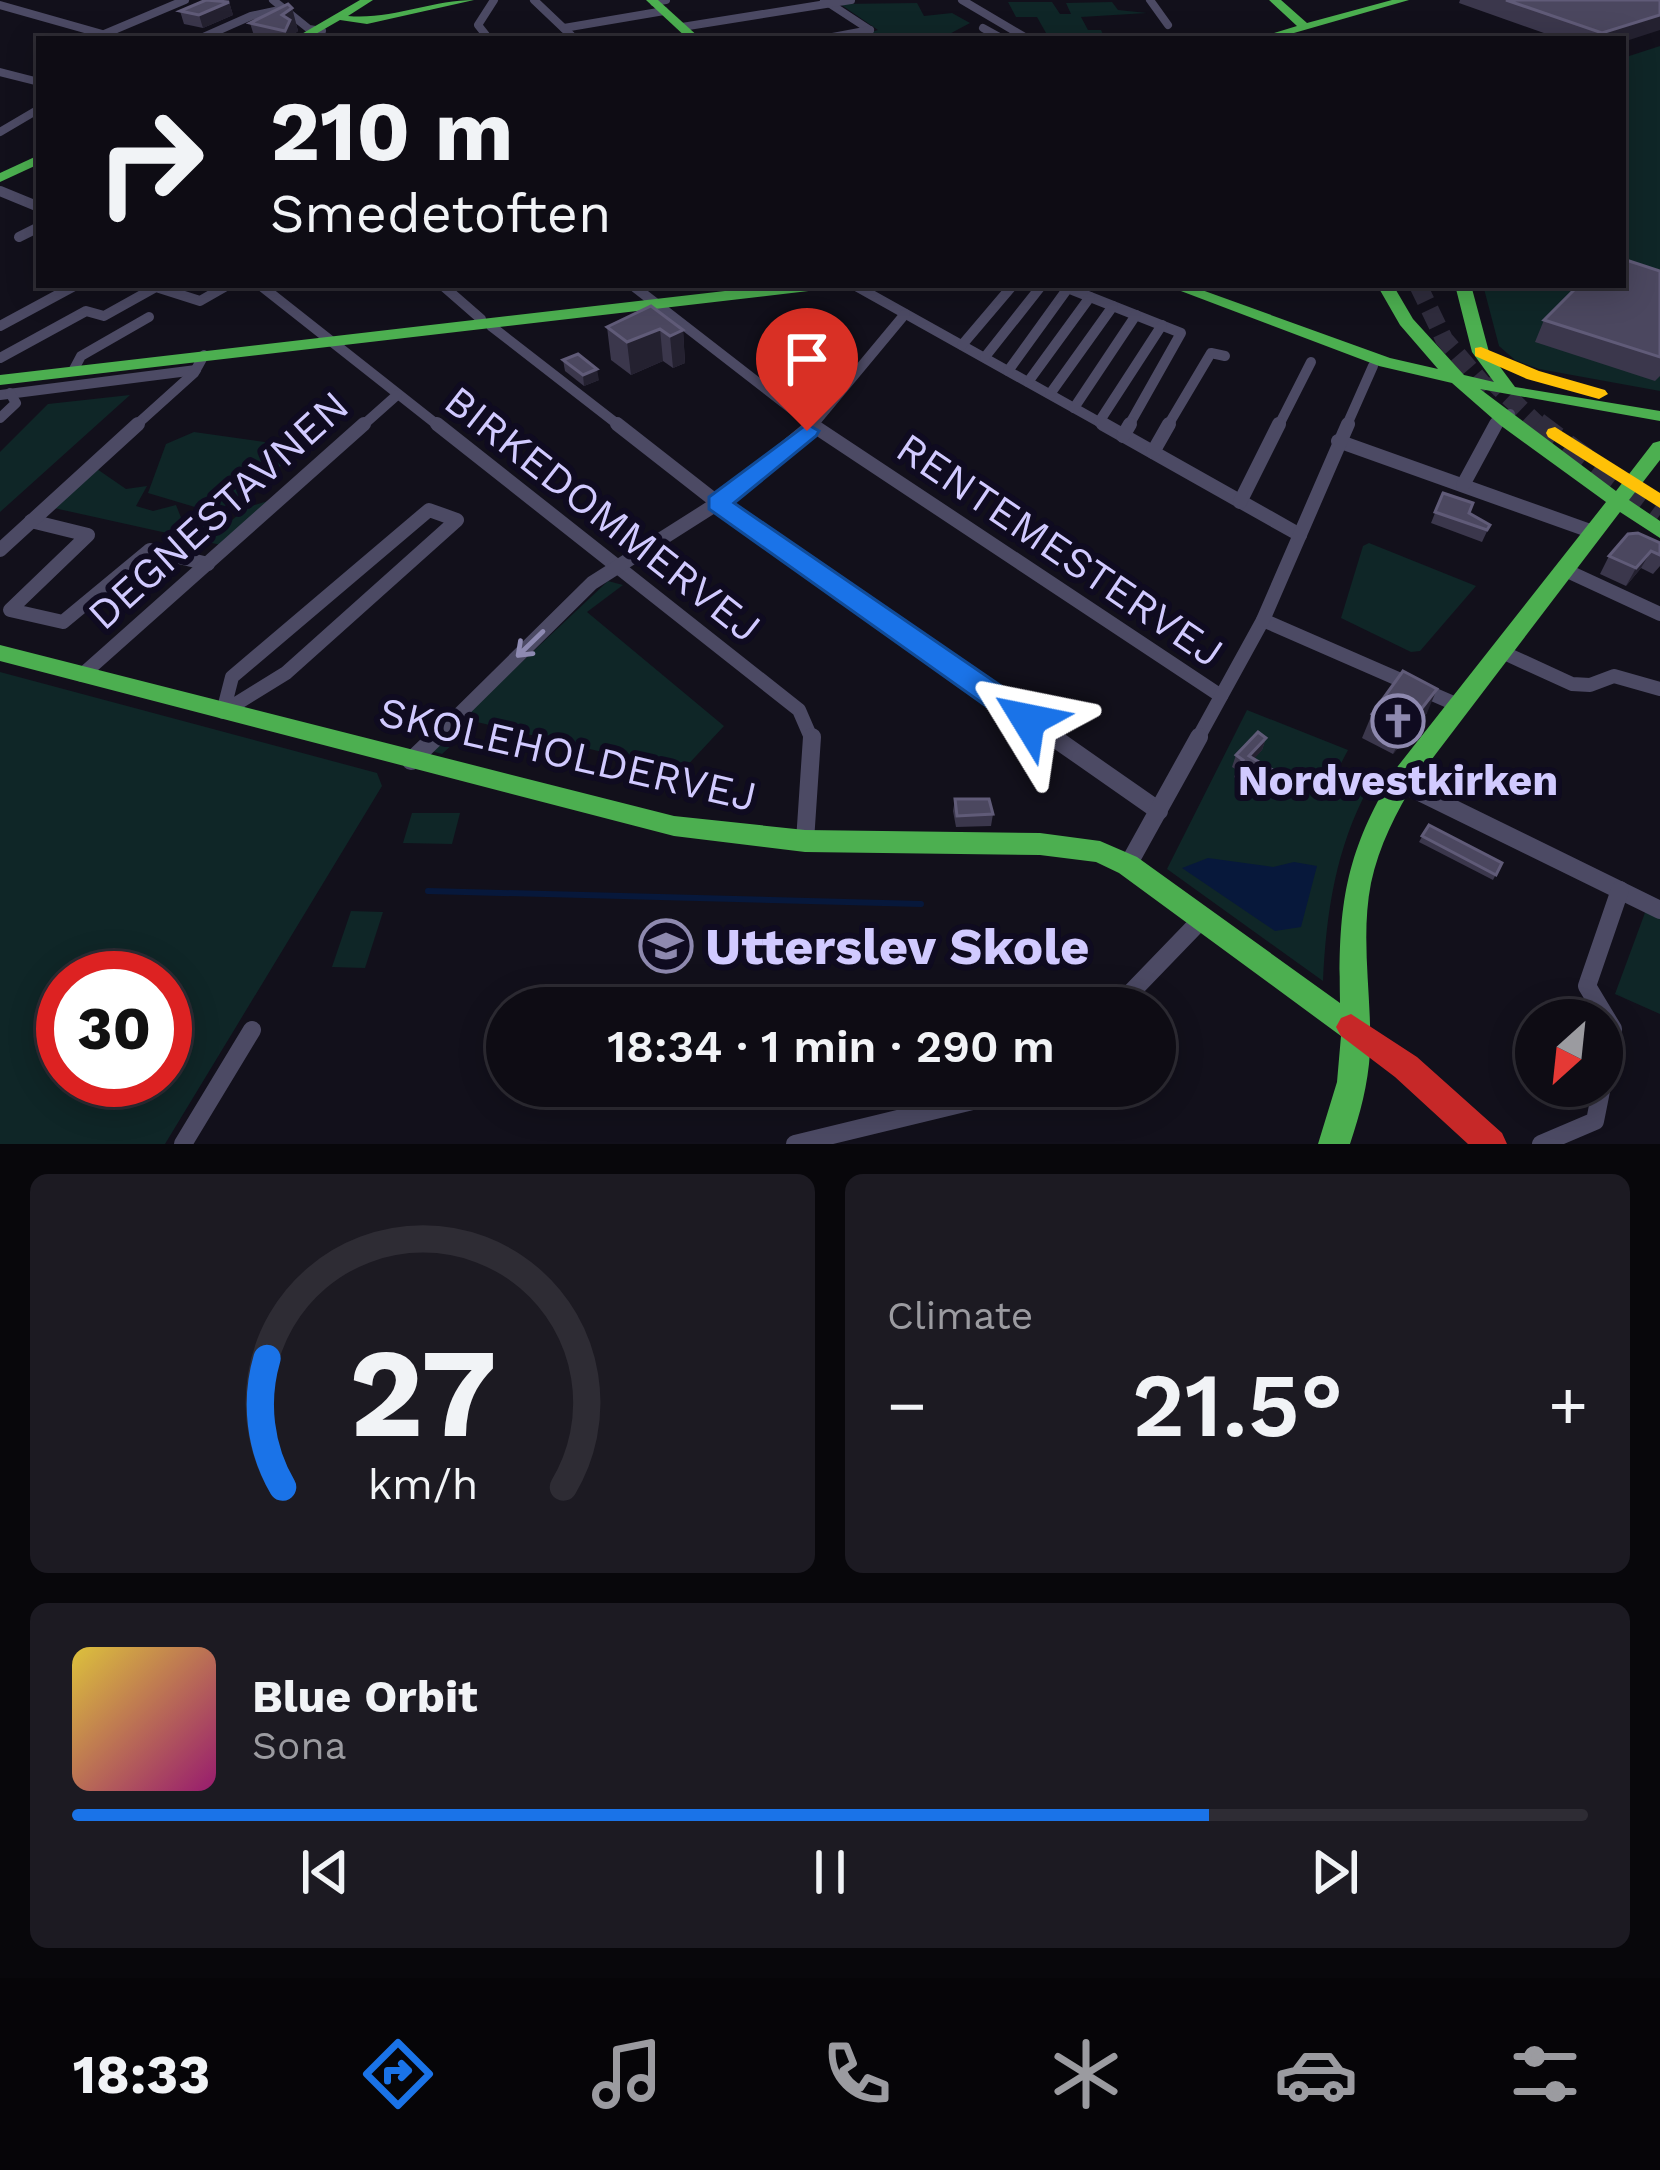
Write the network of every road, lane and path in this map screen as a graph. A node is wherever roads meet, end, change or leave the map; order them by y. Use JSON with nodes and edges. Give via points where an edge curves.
{"nodes":[{"id":1,"x":185,"y":0,"type":"edge"},
{"id":2,"x":273,"y":0,"type":"edge"},
{"id":3,"x":368,"y":0,"type":"edge"},
{"id":4,"x":469,"y":0,"type":"edge"},
{"id":5,"x":494,"y":0,"type":"edge"},
{"id":6,"x":534,"y":0,"type":"edge"},
{"id":7,"x":825,"y":0,"type":"edge"},
{"id":8,"x":851,"y":0,"type":"edge"},
{"id":9,"x":962,"y":0,"type":"edge"},
{"id":10,"x":1150,"y":0,"type":"edge"},
{"id":11,"x":1262,"y":0,"type":"edge"},
{"id":12,"x":1274,"y":0,"type":"edge"},
{"id":13,"x":659,"y":3,"type":"edge"},
{"id":14,"x":1387,"y":5,"type":"edge"},
{"id":15,"x":284,"y":9,"type":"junction"},
{"id":16,"x":3,"y":10,"type":"edge"},
{"id":17,"x":345,"y":19,"type":"junction"},
{"id":18,"x":1168,"y":25,"type":"dead end"},
{"id":19,"x":564,"y":28,"type":"junction"},
{"id":20,"x":983,"y":28,"type":"dead end"},
{"id":21,"x":688,"y":33,"type":"edge"},
{"id":22,"x":102,"y":35,"type":"junction"},
{"id":23,"x":313,"y":35,"type":"edge"},
{"id":24,"x":1297,"y":35,"type":"edge"},
{"id":25,"x":106,"y":36,"type":"edge"},
{"id":26,"x":206,"y":36,"type":"edge"},
{"id":27,"x":487,"y":36,"type":"edge"},
{"id":28,"x":572,"y":36,"type":"edge"},
{"id":29,"x":838,"y":36,"type":"edge"},
{"id":30,"x":998,"y":36,"type":"edge"},
{"id":31,"x":1023,"y":36,"type":"edge"},
{"id":32,"x":0,"y":72,"type":"edge"},
{"id":33,"x":36,"y":81,"type":"edge"},
{"id":34,"x":36,"y":111,"type":"edge"},
{"id":35,"x":0,"y":132,"type":"edge"},
{"id":36,"x":36,"y":160,"type":"edge"},
{"id":37,"x":0,"y":176,"type":"edge"},
{"id":38,"x":0,"y":191,"type":"edge"},
{"id":39,"x":36,"y":205,"type":"edge"},
{"id":40,"x":36,"y":229,"type":"edge"},
{"id":41,"x":20,"y":237,"type":"dead end"},
{"id":42,"x":70,"y":288,"type":"edge"},
{"id":43,"x":154,"y":288,"type":"edge"},
{"id":44,"x":159,"y":288,"type":"edge"},
{"id":45,"x":223,"y":288,"type":"edge"},
{"id":46,"x":264,"y":288,"type":"edge"},
{"id":47,"x":446,"y":288,"type":"edge"},
{"id":48,"x":732,"y":288,"type":"edge"},
{"id":49,"x":774,"y":288,"type":"edge"},
{"id":50,"x":859,"y":288,"type":"edge"},
{"id":51,"x":1010,"y":288,"type":"edge"},
{"id":52,"x":1040,"y":288,"type":"edge"},
{"id":53,"x":1063,"y":288,"type":"edge"},
{"id":54,"x":1067,"y":288,"type":"edge"},
{"id":55,"x":1181,"y":288,"type":"edge"},
{"id":56,"x":1389,"y":288,"type":"edge"},
{"id":57,"x":1464,"y":288,"type":"edge"},
{"id":58,"x":1090,"y":296,"type":"junction"},
{"id":59,"x":646,"y":297,"type":"edge"},
{"id":60,"x":1113,"y":306,"type":"junction"},
{"id":61,"x":905,"y":314,"type":"junction"},
{"id":62,"x":1136,"y":315,"type":"junction"},
{"id":63,"x":149,"y":317,"type":"dead end"},
{"id":64,"x":486,"y":322,"type":"junction"},
{"id":65,"x":1162,"y":325,"type":"junction"},
{"id":66,"x":0,"y":326,"type":"edge"},
{"id":67,"x":1312,"y":337,"type":"junction"},
{"id":68,"x":330,"y":341,"type":"junction"},
{"id":69,"x":962,"y":345,"type":"junction"},
{"id":70,"x":1226,"y":356,"type":"dead end"},
{"id":71,"x":985,"y":357,"type":"junction"},
{"id":72,"x":0,"y":358,"type":"edge"},
{"id":73,"x":1311,"y":362,"type":"dead end"},
{"id":74,"x":200,"y":363,"type":"junction"},
{"id":75,"x":1377,"y":370,"type":"junction"},
{"id":76,"x":73,"y":371,"type":"junction"},
{"id":77,"x":1008,"y":371,"type":"junction"},
{"id":78,"x":1028,"y":382,"type":"junction"},
{"id":79,"x":7,"y":388,"type":"edge"},
{"id":80,"x":1491,"y":392,"type":"junction"},
{"id":81,"x":1590,"y":392,"type":"junction"},
{"id":82,"x":1050,"y":394,"type":"junction"},
{"id":83,"x":397,"y":395,"type":"junction"},
{"id":84,"x":1660,"y":403,"type":"edge"},
{"id":85,"x":1074,"y":408,"type":"junction"},
{"id":86,"x":1660,"y":416,"type":"edge"},
{"id":87,"x":0,"y":418,"type":"edge"},
{"id":88,"x":1099,"y":422,"type":"junction"},
{"id":89,"x":813,"y":426,"type":"junction"},
{"id":90,"x":1123,"y":436,"type":"junction"},
{"id":91,"x":1338,"y":441,"type":"junction"},
{"id":92,"x":1660,"y":447,"type":"edge"},
{"id":93,"x":1153,"y":452,"type":"junction"},
{"id":94,"x":1462,"y":485,"type":"junction"},
{"id":95,"x":1623,"y":491,"type":"junction"},
{"id":96,"x":1240,"y":502,"type":"junction"},
{"id":97,"x":1660,"y":502,"type":"edge"},
{"id":98,"x":718,"y":503,"type":"junction"},
{"id":99,"x":31,"y":521,"type":"junction"},
{"id":100,"x":1660,"y":531,"type":"edge"},
{"id":101,"x":1593,"y":532,"type":"junction"},
{"id":102,"x":1300,"y":535,"type":"junction"},
{"id":103,"x":0,"y":550,"type":"edge"},
{"id":104,"x":208,"y":564,"type":"junction"},
{"id":105,"x":615,"y":564,"type":"junction"},
{"id":106,"x":1565,"y":570,"type":"junction"},
{"id":107,"x":1660,"y":614,"type":"edge"},
{"id":108,"x":1263,"y":620,"type":"junction"},
{"id":109,"x":1502,"y":652,"type":"junction"},
{"id":110,"x":0,"y":653,"type":"edge"},
{"id":111,"x":82,"y":675,"type":"junction"},
{"id":112,"x":1660,"y":689,"type":"edge"},
{"id":113,"x":1221,"y":696,"type":"junction"},
{"id":114,"x":1460,"y":706,"type":"junction"},
{"id":115,"x":223,"y":712,"type":"junction"},
{"id":116,"x":411,"y":761,"type":"junction"},
{"id":117,"x":1401,"y":783,"type":"junction"},
{"id":118,"x":1159,"y":811,"type":"junction"},
{"id":119,"x":805,"y":841,"type":"junction"},
{"id":120,"x":1128,"y":865,"type":"junction"},
{"id":121,"x":1620,"y":890,"type":"junction"},
{"id":122,"x":1660,"y":910,"type":"edge"},
{"id":123,"x":1201,"y":920,"type":"junction"},
{"id":124,"x":1136,"y":987,"type":"edge"},
{"id":125,"x":1595,"y":999,"type":"edge"},
{"id":126,"x":252,"y":1030,"type":"dead end"},
{"id":127,"x":1361,"y":1036,"type":"junction"},
{"id":128,"x":947,"y":1107,"type":"edge"},
{"id":129,"x":1598,"y":1107,"type":"edge"},
{"id":130,"x":183,"y":1144,"type":"edge"},
{"id":131,"x":795,"y":1144,"type":"edge"},
{"id":132,"x":1334,"y":1144,"type":"edge"},
{"id":133,"x":1491,"y":1144,"type":"edge"},
{"id":134,"x":1541,"y":1144,"type":"edge"}],
"edges":[{"from":1,"to":22,"type":"street"},
{"from":2,"to":15,"type":"street"},
{"from":3,"to":17,"type":"street"},
{"from":3,"to":23,"type":"street"},
{"from":4,"to":17,"type":"street"},
{"from":5,"to":27,"type":"street","via":[[478,25]]},
{"from":6,"to":19,"type":"street"},
{"from":7,"to":8,"type":"street"},
{"from":7,"to":21,"type":"street"},
{"from":7,"to":29,"type":"street","via":[[870,30]]},
{"from":9,"to":31,"type":"street"},
{"from":10,"to":18,"type":"street"},
{"from":11,"to":24,"type":"street"},
{"from":12,"to":24,"type":"street"},
{"from":13,"to":19,"type":"street"},
{"from":13,"to":21,"type":"street"},
{"from":14,"to":24,"type":"street"},
{"from":15,"to":23,"type":"street"},
{"from":15,"to":26,"type":"street"},
{"from":16,"to":22,"type":"street"},
{"from":17,"to":23,"type":"street"},
{"from":19,"to":28,"type":"street"},
{"from":20,"to":30,"type":"street"},
{"from":22,"to":25,"type":"street"},
{"from":32,"to":33,"type":"street"},
{"from":34,"to":35,"type":"street"},
{"from":36,"to":37,"type":"street"},
{"from":38,"to":39,"type":"street"},
{"from":40,"to":41,"type":"street"},
{"from":42,"to":66,"type":"street"},
{"from":43,"to":72,"type":"street","via":[[104,316],[86,311]]},
{"from":44,"to":45,"type":"street","via":[[200,302]]},
{"from":46,"to":68,"type":"street","name":"BIRKEDOMMERVEJ"},
{"from":47,"to":64,"type":"street"},
{"from":48,"to":59,"type":"street"},
{"from":49,"to":59,"type":"street"},
{"from":50,"to":61,"type":"street"},
{"from":51,"to":69,"type":"street"},
{"from":52,"to":71,"type":"street"},
{"from":53,"to":77,"type":"street"},
{"from":54,"to":58,"type":"street"},
{"from":55,"to":67,"type":"street"},
{"from":56,"to":80,"type":"street"},
{"from":57,"to":80,"type":"street"},
{"from":58,"to":60,"type":"street"},
{"from":58,"to":78,"type":"street"},
{"from":59,"to":64,"type":"street"},
{"from":59,"to":89,"type":"street","name":"RENTEMESTERVEJ"},
{"from":60,"to":62,"type":"street"},
{"from":60,"to":82,"type":"street"},
{"from":61,"to":69,"type":"street"},
{"from":61,"to":89,"type":"street"},
{"from":62,"to":65,"type":"street"},
{"from":62,"to":85,"type":"street"},
{"from":63,"to":76,"type":"street","via":[[81,356]]},
{"from":64,"to":68,"type":"street"},
{"from":64,"to":98,"type":"street"},
{"from":65,"to":88,"type":"street"},
{"from":65,"to":90,"type":"street","via":[[1181,333]]},
{"from":67,"to":75,"type":"street"},
{"from":67,"to":80,"type":"street"},
{"from":68,"to":74,"type":"street"},
{"from":68,"to":83,"type":"street","name":"BIRKEDOMMERVEJ"},
{"from":69,"to":71,"type":"street"},
{"from":70,"to":93,"type":"street","via":[[1211,352]]},
{"from":71,"to":77,"type":"street"},
{"from":73,"to":96,"type":"street"},
{"from":74,"to":76,"type":"street"},
{"from":74,"to":79,"type":"street"},
{"from":74,"to":99,"type":"street"},
{"from":75,"to":80,"type":"street"},
{"from":75,"to":80,"type":"street"},
{"from":75,"to":91,"type":"street"},
{"from":76,"to":79,"type":"street"},
{"from":77,"to":78,"type":"street"},
{"from":78,"to":82,"type":"street"},
{"from":79,"to":87,"type":"street","via":[[16,403]]},
{"from":80,"to":81,"type":"street"},
{"from":80,"to":81,"type":"street"},
{"from":80,"to":86,"type":"street"},
{"from":80,"to":94,"type":"street"},
{"from":80,"to":95,"type":"street"},
{"from":80,"to":95,"type":"street"},
{"from":81,"to":84,"type":"street"},
{"from":82,"to":85,"type":"street"},
{"from":83,"to":104,"type":"street","name":"DEGNESTAVNEN"},
{"from":83,"to":105,"type":"street","name":"BIRKEDOMMERVEJ"},
{"from":85,"to":88,"type":"street"},
{"from":88,"to":90,"type":"street"},
{"from":89,"to":98,"type":"street"},
{"from":89,"to":113,"type":"street","name":"RENTEMESTERVEJ"},
{"from":90,"to":93,"type":"street"},
{"from":91,"to":94,"type":"street"},
{"from":91,"to":102,"type":"street"},
{"from":92,"to":95,"type":"street"},
{"from":93,"to":96,"type":"street"},
{"from":94,"to":101,"type":"street"},
{"from":95,"to":97,"type":"street"},
{"from":95,"to":100,"type":"street"},
{"from":95,"to":101,"type":"street"},
{"from":96,"to":102,"type":"street"},
{"from":98,"to":105,"type":"street"},
{"from":98,"to":118,"type":"street"},
{"from":99,"to":103,"type":"street"},
{"from":99,"to":104,"type":"street","via":[[88,535],[10,610],[63,622],[150,550]]},
{"from":101,"to":106,"type":"street"},
{"from":102,"to":108,"type":"street"},
{"from":104,"to":111,"type":"street","name":"DEGNESTAVNEN"},
{"from":105,"to":116,"type":"street","one_way":true},
{"from":105,"to":119,"type":"street","name":"BIRKEDOMMERVEJ","via":[[808,720]]},
{"from":106,"to":107,"type":"street"},
{"from":106,"to":109,"type":"street"},
{"from":108,"to":113,"type":"street"},
{"from":108,"to":114,"type":"street"},
{"from":109,"to":112,"type":"street","via":[[1572,684],[1614,676]]},
{"from":109,"to":114,"type":"street"},
{"from":110,"to":111,"type":"street","name":"SKOLEHOLDERVEJ"},
{"from":111,"to":115,"type":"street","name":"SKOLEHOLDERVEJ"},
{"from":113,"to":118,"type":"street"},
{"from":114,"to":117,"type":"street"},
{"from":115,"to":115,"type":"street","via":[[286,673],[457,520],[429,510],[232,677]]},
{"from":115,"to":116,"type":"street","name":"SKOLEHOLDERVEJ"},
{"from":116,"to":119,"type":"street","name":"SKOLEHOLDERVEJ","via":[[674,826]]},
{"from":117,"to":121,"type":"street"},
{"from":117,"to":127,"type":"street","via":[[1381,815],[1357,897]]},
{"from":118,"to":120,"type":"street"},
{"from":119,"to":120,"type":"street","name":"SKOLEHOLDERVEJ","via":[[1040,844],[1100,852]]},
{"from":120,"to":123,"type":"street"},
{"from":121,"to":122,"type":"street"},
{"from":121,"to":125,"type":"street","via":[[1587,986]]},
{"from":123,"to":124,"type":"street"},
{"from":123,"to":127,"type":"street"},
{"from":126,"to":130,"type":"street"},
{"from":127,"to":132,"type":"street","via":[[1356,1086]]},
{"from":127,"to":133,"type":"street"},
{"from":128,"to":131,"type":"street"},
{"from":129,"to":134,"type":"street","via":[[1595,1121]]}]}
